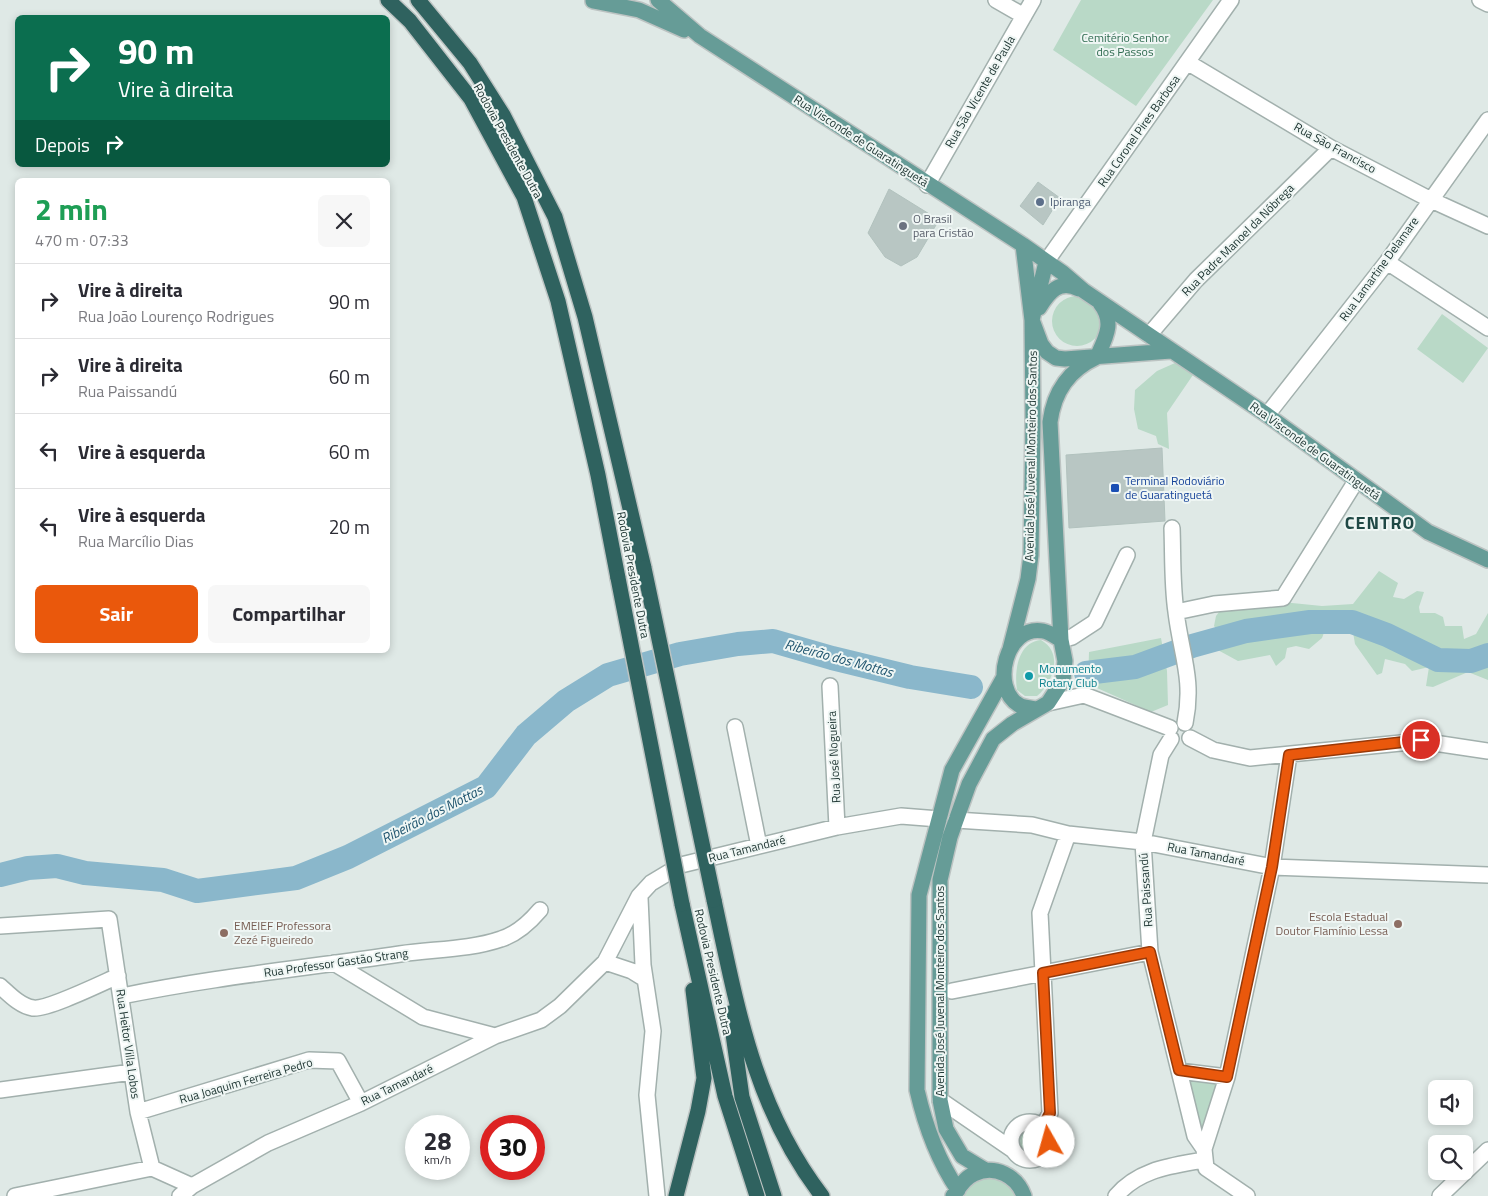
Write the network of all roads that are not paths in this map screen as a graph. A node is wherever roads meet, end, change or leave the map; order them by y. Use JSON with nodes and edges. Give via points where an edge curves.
{"nodes":[{"id":1,"x":388,"y":0,"type":"edge"},
{"id":2,"x":418,"y":0,"type":"edge"},
{"id":3,"x":592,"y":0,"type":"edge"},
{"id":4,"x":611,"y":0,"type":"edge"},
{"id":5,"x":658,"y":0,"type":"edge"},
{"id":6,"x":996,"y":0,"type":"edge"},
{"id":7,"x":1033,"y":0,"type":"edge"},
{"id":8,"x":1230,"y":0,"type":"edge"},
{"id":9,"x":1480,"y":0,"type":"edge"},
{"id":10,"x":1488,"y":4,"type":"edge"},
{"id":11,"x":1024,"y":16,"type":"junction"},
{"id":12,"x":700,"y":36,"type":"junction"},
{"id":13,"x":1187,"y":62,"type":"junction"},
{"id":14,"x":1488,"y":120,"type":"edge"},
{"id":15,"x":1331,"y":148,"type":"junction"},
{"id":16,"x":927,"y":184,"type":"junction"},
{"id":17,"x":1429,"y":199,"type":"junction"},
{"id":18,"x":1488,"y":226,"type":"edge"},
{"id":19,"x":1022,"y":245,"type":"junction"},
{"id":20,"x":1046,"y":262,"type":"junction"},
{"id":21,"x":1387,"y":262,"type":"junction"},
{"id":22,"x":1084,"y":291,"type":"junction"},
{"id":23,"x":1098,"y":300,"type":"junction"},
{"id":24,"x":1032,"y":320,"type":"junction"},
{"id":25,"x":1488,"y":328,"type":"edge"},
{"id":26,"x":1149,"y":335,"type":"junction"},
{"id":27,"x":1170,"y":351,"type":"junction"},
{"id":28,"x":1097,"y":357,"type":"junction"},
{"id":29,"x":1267,"y":415,"type":"junction"},
{"id":30,"x":1356,"y":481,"type":"junction"},
{"id":31,"x":1172,"y":528,"type":"dead end"},
{"id":32,"x":1127,"y":555,"type":"dead end"},
{"id":33,"x":1488,"y":560,"type":"edge"},
{"id":34,"x":1176,"y":612,"type":"junction"},
{"id":35,"x":1061,"y":640,"type":"junction"},
{"id":36,"x":1010,"y":649,"type":"junction"},
{"id":37,"x":1004,"y":677,"type":"junction"},
{"id":38,"x":830,"y":686,"type":"dead end"},
{"id":39,"x":1043,"y":706,"type":"junction"},
{"id":40,"x":1185,"y":722,"type":"junction"},
{"id":41,"x":735,"y":727,"type":"dead end"},
{"id":42,"x":1171,"y":734,"type":"junction"},
{"id":43,"x":1190,"y":738,"type":"junction"},
{"id":44,"x":1488,"y":751,"type":"edge"},
{"id":45,"x":1289,"y":755,"type":"junction"},
{"id":46,"x":939,"y":819,"type":"junction"},
{"id":47,"x":956,"y":820,"type":"junction"},
{"id":48,"x":837,"y":827,"type":"junction"},
{"id":49,"x":1068,"y":834,"type":"junction"},
{"id":50,"x":1143,"y":842,"type":"junction"},
{"id":51,"x":759,"y":846,"type":"junction"},
{"id":52,"x":1272,"y":867,"type":"junction"},
{"id":53,"x":1488,"y":875,"type":"edge"},
{"id":54,"x":640,"y":896,"type":"junction"},
{"id":55,"x":714,"y":900,"type":"junction"},
{"id":56,"x":682,"y":904,"type":"junction"},
{"id":57,"x":540,"y":910,"type":"dead end"},
{"id":58,"x":0,"y":926,"type":"edge"},
{"id":59,"x":1150,"y":952,"type":"junction"},
{"id":60,"x":605,"y":962,"type":"junction"},
{"id":61,"x":334,"y":963,"type":"junction"},
{"id":62,"x":1043,"y":973,"type":"junction"},
{"id":63,"x":118,"y":976,"type":"junction"},
{"id":64,"x":645,"y":979,"type":"junction"},
{"id":65,"x":0,"y":986,"type":"edge"},
{"id":66,"x":952,"y":991,"type":"dead end"},
{"id":67,"x":122,"y":996,"type":"junction"},
{"id":68,"x":495,"y":1036,"type":"junction"},
{"id":69,"x":1179,"y":1070,"type":"junction"},
{"id":70,"x":132,"y":1072,"type":"junction"},
{"id":71,"x":1227,"y":1077,"type":"junction"},
{"id":72,"x":0,"y":1090,"type":"edge"},
{"id":73,"x":940,"y":1100,"type":"junction"},
{"id":74,"x":361,"y":1103,"type":"junction"},
{"id":75,"x":138,"y":1112,"type":"junction"},
{"id":76,"x":1043,"y":1127,"type":"junction"},
{"id":77,"x":1013,"y":1150,"type":"junction"},
{"id":78,"x":1488,"y":1150,"type":"edge"},
{"id":79,"x":1204,"y":1155,"type":"junction"},
{"id":80,"x":152,"y":1168,"type":"junction"},
{"id":81,"x":985,"y":1170,"type":"junction"},
{"id":82,"x":192,"y":1186,"type":"junction"},
{"id":83,"x":956,"y":1193,"type":"edge"},
{"id":84,"x":15,"y":1196,"type":"edge"},
{"id":85,"x":180,"y":1196,"type":"edge"},
{"id":86,"x":657,"y":1196,"type":"edge"},
{"id":87,"x":676,"y":1196,"type":"edge"},
{"id":88,"x":758,"y":1196,"type":"edge"},
{"id":89,"x":774,"y":1196,"type":"edge"},
{"id":90,"x":822,"y":1196,"type":"edge"},
{"id":91,"x":1024,"y":1196,"type":"edge"},
{"id":92,"x":1116,"y":1196,"type":"edge"},
{"id":93,"x":1247,"y":1196,"type":"edge"},
{"id":94,"x":1440,"y":1196,"type":"edge"}],
"edges":[{"from":1,"to":56,"type":"highway","name":"Rodovia Presidente Dutra","bridge":true,"via":[[410,21],[471,99],[524,197],[558,301],[598,475]]},
{"from":2,"to":55,"type":"highway","name":"Rodovia Presidente Dutra","bridge":true,"via":[[470,63],[503,115],[555,218],[585,317],[644,568]]},
{"from":3,"to":4,"type":"main road"},
{"from":3,"to":12,"type":"main road","name":"Rua Visconde de Guaratinguetá","via":[[639,10]]},
{"from":5,"to":12,"type":"main road","name":"Rua Visconde de Guaratinguetá"},
{"from":6,"to":11,"type":"street"},
{"from":7,"to":11,"type":"street","name":"Rua São Vicente de Paula"},
{"from":8,"to":13,"type":"street","name":"Rua Coronel Pires Barbosa"},
{"from":9,"to":10,"type":"street"},
{"from":11,"to":16,"type":"street","name":"Rua São Vicente de Paula"},
{"from":12,"to":16,"type":"main road","name":"Rua Visconde de Guaratinguetá"},
{"from":13,"to":15,"type":"street","name":"Rua São Francisco"},
{"from":13,"to":20,"type":"street","name":"Rua Coronel Pires Barbosa"},
{"from":14,"to":17,"type":"street","name":"Rua Lamartine Delamare"},
{"from":15,"to":17,"type":"street","name":"Rua São Francisco"},
{"from":15,"to":26,"type":"street","name":"Rua Padre Manoel da Nóbrega","via":[[1196,280]]},
{"from":16,"to":19,"type":"main road","name":"Rua Visconde de Guaratinguetá"},
{"from":17,"to":18,"type":"street","name":"Rua São Francisco"},
{"from":17,"to":21,"type":"street","name":"Rua Lamartine Delamare"},
{"from":19,"to":20,"type":"main road","name":"Rua Visconde de Guaratinguetá"},
{"from":19,"to":24,"type":"main road"},
{"from":20,"to":22,"type":"main road","name":"Rua Visconde de Guaratinguetá"},
{"from":20,"to":24,"type":"main road"},
{"from":21,"to":25,"type":"street"},
{"from":21,"to":29,"type":"street","name":"Rua Lamartine Delamare"},
{"from":22,"to":23,"type":"main road","name":"Rua Visconde de Guaratinguetá"},
{"from":22,"to":24,"type":"main road","via":[[1072,285],[1058,285],[1048,292]]},
{"from":23,"to":26,"type":"main road","name":"Rua Visconde de Guaratinguetá"},
{"from":23,"to":28,"type":"main road","via":[[1108,313],[1108,326]]},
{"from":24,"to":28,"type":"main road","via":[[1041,344],[1056,358]]},
{"from":24,"to":36,"type":"main road","name":"Avenida José Juvenal Monteiro dos Santos","via":[[1031,555]]},
{"from":26,"to":27,"type":"main road","name":"Rua Visconde de Guaratinguetá"},
{"from":27,"to":28,"type":"main road"},
{"from":27,"to":29,"type":"main road","name":"Rua Visconde de Guaratinguetá"},
{"from":28,"to":35,"type":"main road","name":"Avenida José Juvenal Monteiro dos Santos","via":[[1072,372],[1056,398],[1050,422]]},
{"from":29,"to":30,"type":"main road","name":"Rua Visconde de Guaratinguetá"},
{"from":30,"to":33,"type":"main road","name":"Rua Visconde de Guaratinguetá","via":[[1428,532]]},
{"from":30,"to":34,"type":"street","via":[[1283,598],[1214,604]]},
{"from":31,"to":34,"type":"street"},
{"from":32,"to":35,"type":"street","via":[[1095,622]]},
{"from":34,"to":40,"type":"street","via":[[1190,699]]},
{"from":35,"to":36,"type":"main road","via":[[1043,631],[1028,633]]},
{"from":35,"to":39,"type":"main road","via":[[1066,661],[1063,680]]},
{"from":36,"to":37,"type":"main road"},
{"from":37,"to":39,"type":"main road","via":[[1005,690],[1021,707]]},
{"from":37,"to":46,"type":"main road","name":"Avenida José Juvenal Monteiro dos Santos","via":[[952,770]]},
{"from":38,"to":48,"type":"street","name":"Rua José Nogueira"},
{"from":39,"to":42,"type":"street","via":[[1084,695]]},
{"from":39,"to":47,"type":"main road","name":"Avenida José Juvenal Monteiro dos Santos","via":[[993,738],[969,784]]},
{"from":40,"to":42,"type":"street","via":[[1178,722]]},
{"from":40,"to":43,"type":"street","via":[[1191,731]]},
{"from":41,"to":51,"type":"street"},
{"from":42,"to":43,"type":"street","via":[[1181,744]]},
{"from":42,"to":50,"type":"street","name":"Rua Paissandú","via":[[1161,755]]},
{"from":43,"to":45,"type":"street","via":[[1213,750],[1250,758]]},
{"from":44,"to":45,"type":"street","via":[[1421,740]]},
{"from":45,"to":52,"type":"street"},
{"from":46,"to":48,"type":"street","name":"Rua Tamandaré","via":[[901,816]]},
{"from":46,"to":83,"type":"main road","name":"Avenida José Juvenal Monteiro dos Santos","via":[[919,895],[917,1090],[924,1121]]},
{"from":47,"to":49,"type":"street","name":"Rua Tamandaré","via":[[1032,825]]},
{"from":47,"to":73,"type":"main road","name":"Avenida José Juvenal Monteiro dos Santos","via":[[940,880]]},
{"from":48,"to":51,"type":"street","name":"Rua Tamandaré"},
{"from":49,"to":50,"type":"street","name":"Rua Tamandaré"},
{"from":49,"to":62,"type":"street","via":[[1040,913]]},
{"from":50,"to":52,"type":"street","name":"Rua Tamandaré"},
{"from":50,"to":59,"type":"street","name":"Rua Paissandú"},
{"from":51,"to":54,"type":"street","name":"Rua Tamandaré","via":[[681,864],[651,883]]},
{"from":52,"to":53,"type":"street","name":"Rua Tamandaré"},
{"from":52,"to":71,"type":"street"},
{"from":54,"to":60,"type":"street","name":"Rua Tamandaré"},
{"from":54,"to":64,"type":"street"},
{"from":55,"to":89,"type":"highway","name":"Rodovia Presidente Dutra","via":[[742,1097]]},
{"from":55,"to":90,"type":"highway","via":[[740,1019],[760,1086],[787,1143]]},
{"from":56,"to":87,"type":"highway","via":[[704,1078]]},
{"from":56,"to":88,"type":"highway","name":"Rodovia Presidente Dutra","via":[[725,1096]]},
{"from":57,"to":61,"type":"street","name":"Rua Professor Gastão Strang","via":[[527,925],[503,938],[473,946]]},
{"from":58,"to":63,"type":"street","name":"Rua Heitor Villa Lobos","via":[[109,919]]},
{"from":59,"to":62,"type":"street"},
{"from":59,"to":69,"type":"street","name":"Rua Paissandú"},
{"from":60,"to":64,"type":"street"},
{"from":60,"to":68,"type":"street","name":"Rua Tamandaré","via":[[541,1020]]},
{"from":61,"to":67,"type":"street","name":"Rua Professor Gastão Strang"},
{"from":61,"to":68,"type":"street","via":[[423,1017]]},
{"from":62,"to":66,"type":"street"},
{"from":62,"to":76,"type":"street","via":[[1050,1113]]},
{"from":63,"to":65,"type":"street","via":[[34,1008],[18,1001]]},
{"from":63,"to":67,"type":"street","name":"Rua Heitor Villa Lobos"},
{"from":64,"to":86,"type":"street","via":[[653,1031],[647,1095]]},
{"from":67,"to":70,"type":"street","name":"Rua Heitor Villa Lobos"},
{"from":68,"to":74,"type":"street","name":"Rua Tamandaré"},
{"from":69,"to":71,"type":"street"},
{"from":69,"to":79,"type":"street","name":"Rua Paissandú","via":[[1195,1136]]},
{"from":70,"to":72,"type":"street"},
{"from":70,"to":75,"type":"street","name":"Rua Heitor Villa Lobos"},
{"from":71,"to":79,"type":"street"},
{"from":73,"to":77,"type":"street"},
{"from":73,"to":81,"type":"main road","name":"Avenida José Juvenal Monteiro dos Santos","via":[[946,1128],[962,1156]]},
{"from":74,"to":75,"type":"street","name":"Rua Joaquim Ferreira Pedro","via":[[338,1061],[309,1060]]},
{"from":74,"to":82,"type":"street","name":"Rua Tamandaré","via":[[268,1142]]},
{"from":75,"to":80,"type":"street","name":"Rua Heitor Villa Lobos"},
{"from":76,"to":77,"type":"street","via":[[1023,1124],[1015,1130],[1011,1140]]},
{"from":76,"to":77,"type":"street","via":[[1049,1142],[1042,1156],[1026,1160]]},
{"from":78,"to":94,"type":"street"},
{"from":79,"to":92,"type":"street","via":[[1142,1175]]},
{"from":79,"to":93,"type":"street","name":"Rua Paissandú","via":[[1206,1168]]},
{"from":80,"to":82,"type":"street"},
{"from":80,"to":84,"type":"street"},
{"from":81,"to":83,"type":"main road","via":[[963,1181]]},
{"from":81,"to":91,"type":"main road","name":"Avenida José Juvenal Monteiro dos Santos","via":[[1005,1173],[1021,1186]]},
{"from":82,"to":85,"type":"street","name":"Rua Tamandaré"}]}
